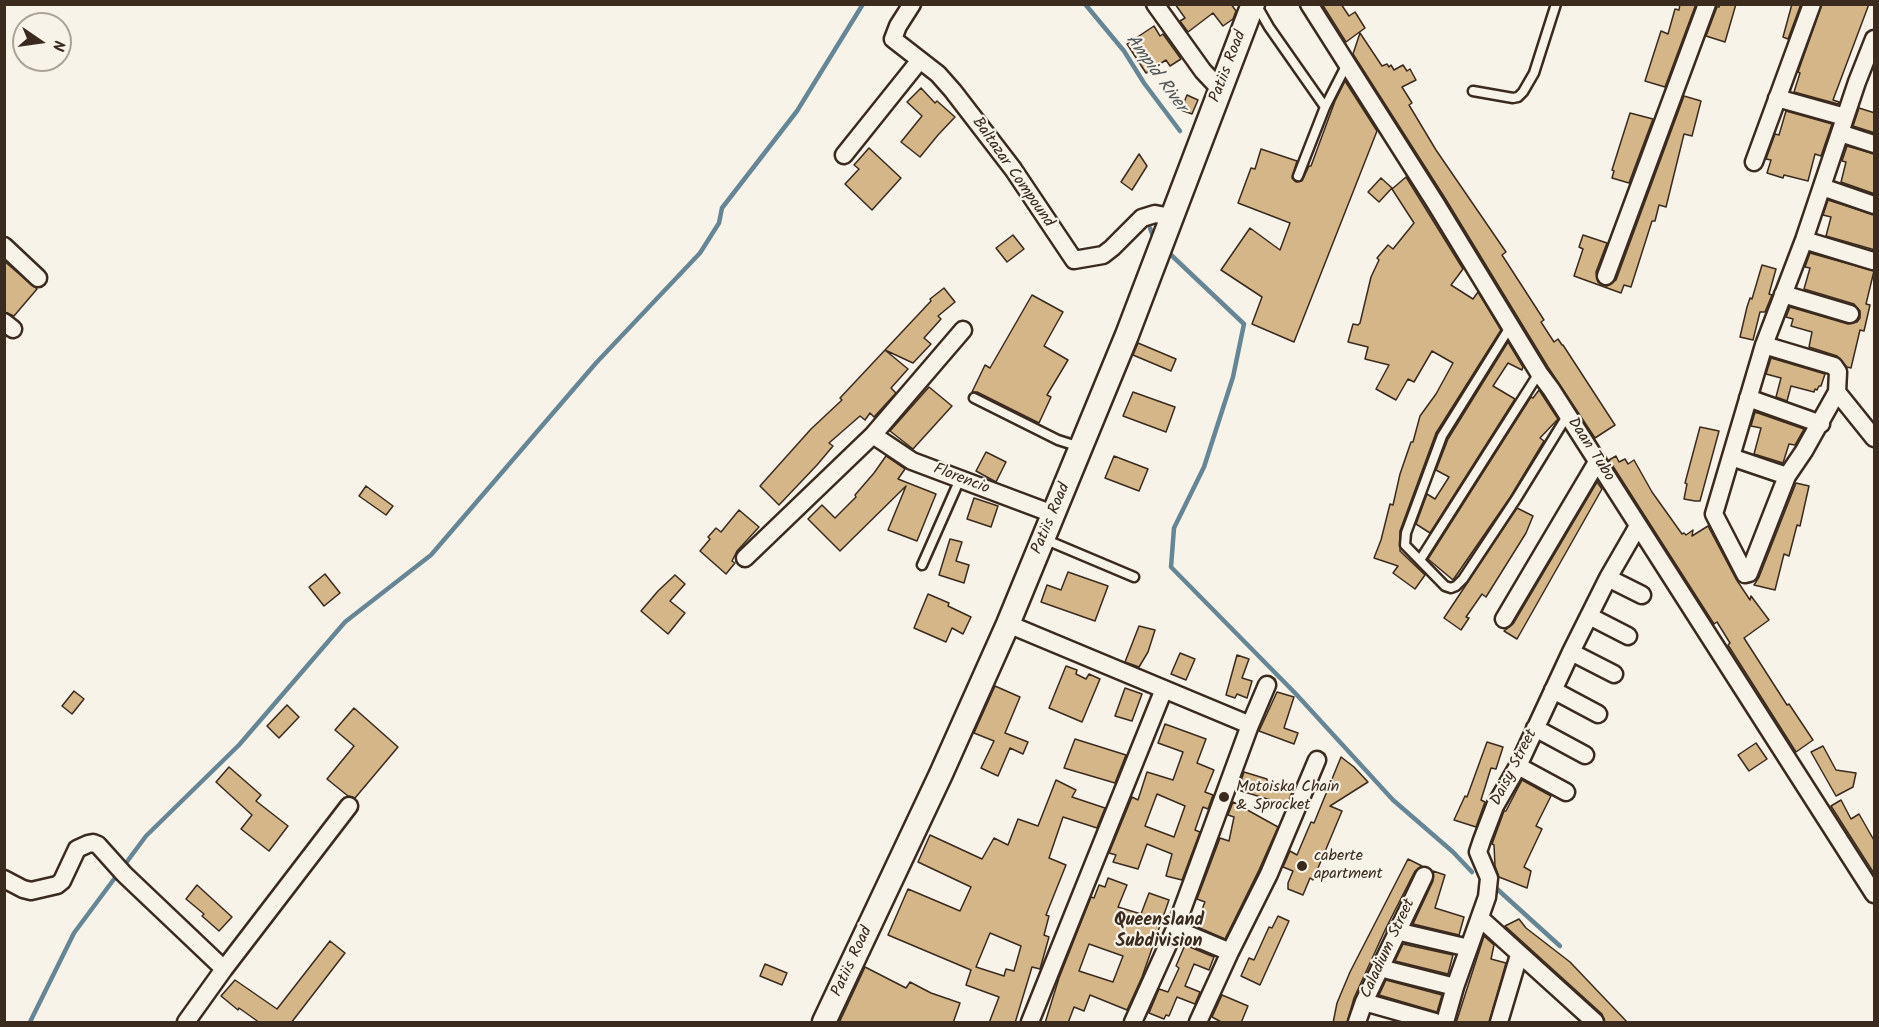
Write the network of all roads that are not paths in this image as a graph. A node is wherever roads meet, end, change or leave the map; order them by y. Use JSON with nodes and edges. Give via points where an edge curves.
{"nodes":[{"id":1,"x":912,"y":4,"type":"edge"},
{"id":2,"x":1155,"y":4,"type":"edge"},
{"id":3,"x":1254,"y":4,"type":"edge"},
{"id":4,"x":1309,"y":4,"type":"edge"},
{"id":5,"x":1556,"y":4,"type":"edge"},
{"id":6,"x":1707,"y":4,"type":"edge"},
{"id":7,"x":1812,"y":4,"type":"edge"},
{"id":8,"x":1875,"y":39,"type":"edge"},
{"id":9,"x":920,"y":60,"type":"junction"},
{"id":10,"x":1347,"y":64,"type":"junction"},
{"id":11,"x":1220,"y":89,"type":"junction"},
{"id":12,"x":1473,"y":91,"type":"dead end"},
{"id":13,"x":1777,"y":98,"type":"junction"},
{"id":14,"x":1325,"y":107,"type":"junction"},
{"id":15,"x":1845,"y":117,"type":"junction"},
{"id":16,"x":1840,"y":133,"type":"junction"},
{"id":17,"x":1875,"y":144,"type":"edge"},
{"id":18,"x":844,"y":154,"type":"dead end"},
{"id":19,"x":1754,"y":162,"type":"dead end"},
{"id":20,"x":1299,"y":176,"type":"dead end"},
{"id":21,"x":1822,"y":187,"type":"junction"},
{"id":22,"x":1875,"y":205,"type":"edge"},
{"id":23,"x":1171,"y":217,"type":"junction"},
{"id":24,"x":1804,"y":240,"type":"junction"},
{"id":25,"x":4,"y":246,"type":"edge"},
{"id":26,"x":1873,"y":261,"type":"dead end"},
{"id":27,"x":1606,"y":276,"type":"dead end"},
{"id":28,"x":38,"y":278,"type":"dead end"},
{"id":29,"x":1783,"y":294,"type":"junction"},
{"id":30,"x":1850,"y":314,"type":"dead end"},
{"id":31,"x":1510,"y":327,"type":"junction"},
{"id":32,"x":963,"y":330,"type":"dead end"},
{"id":33,"x":1764,"y":345,"type":"junction"},
{"id":34,"x":1539,"y":374,"type":"junction"},
{"id":35,"x":1838,"y":392,"type":"junction"},
{"id":36,"x":974,"y":398,"type":"dead end"},
{"id":37,"x":1748,"y":398,"type":"junction"},
{"id":38,"x":1567,"y":416,"type":"junction"},
{"id":39,"x":1821,"y":424,"type":"junction"},
{"id":40,"x":873,"y":435,"type":"junction"},
{"id":41,"x":1875,"y":438,"type":"edge"},
{"id":42,"x":1081,"y":448,"type":"junction"},
{"id":43,"x":1731,"y":457,"type":"junction"},
{"id":44,"x":1598,"y":462,"type":"junction"},
{"id":45,"x":1787,"y":476,"type":"junction"},
{"id":46,"x":960,"y":479,"type":"junction"},
{"id":47,"x":1053,"y":514,"type":"junction"},
{"id":48,"x":1638,"y":526,"type":"junction"},
{"id":49,"x":1043,"y":538,"type":"junction"},
{"id":50,"x":745,"y":558,"type":"dead end"},
{"id":51,"x":1420,"y":560,"type":"junction"},
{"id":52,"x":922,"y":565,"type":"dead end"},
{"id":53,"x":1134,"y":577,"type":"dead end"},
{"id":54,"x":1608,"y":578,"type":"junction"},
{"id":55,"x":1642,"y":595,"type":"dead end"},
{"id":56,"x":1589,"y":616,"type":"junction"},
{"id":57,"x":1504,"y":619,"type":"dead end"},
{"id":58,"x":1008,"y":624,"type":"junction"},
{"id":59,"x":1628,"y":636,"type":"dead end"},
{"id":60,"x":1571,"y":652,"type":"junction"},
{"id":61,"x":1614,"y":674,"type":"dead end"},
{"id":62,"x":1267,"y":685,"type":"dead end"},
{"id":63,"x":1164,"y":689,"type":"junction"},
{"id":64,"x":1553,"y":690,"type":"junction"},
{"id":65,"x":1599,"y":714,"type":"dead end"},
{"id":66,"x":1250,"y":725,"type":"junction"},
{"id":67,"x":1535,"y":728,"type":"junction"},
{"id":68,"x":1585,"y":755,"type":"dead end"},
{"id":69,"x":1317,"y":760,"type":"dead end"},
{"id":70,"x":1518,"y":766,"type":"junction"},
{"id":71,"x":1566,"y":792,"type":"dead end"},
{"id":72,"x":349,"y":806,"type":"dead end"},
{"id":73,"x":1424,"y":876,"type":"dead end"},
{"id":74,"x":4,"y":879,"type":"edge"},
{"id":75,"x":1875,"y":894,"type":"edge"},
{"id":76,"x":1480,"y":918,"type":"junction"},
{"id":77,"x":1175,"y":929,"type":"junction"},
{"id":78,"x":1396,"y":931,"type":"junction"},
{"id":79,"x":1469,"y":948,"type":"junction"},
{"id":80,"x":1230,"y":952,"type":"junction"},
{"id":81,"x":1519,"y":955,"type":"junction"},
{"id":82,"x":1380,"y":968,"type":"junction"},
{"id":83,"x":224,"y":969,"type":"junction"},
{"id":84,"x":1455,"y":987,"type":"junction"},
{"id":85,"x":1364,"y":1002,"type":"junction"},
{"id":86,"x":186,"y":1023,"type":"edge"},
{"id":87,"x":824,"y":1023,"type":"edge"},
{"id":88,"x":1030,"y":1023,"type":"edge"},
{"id":89,"x":1133,"y":1023,"type":"edge"},
{"id":90,"x":1198,"y":1023,"type":"edge"},
{"id":91,"x":1357,"y":1023,"type":"edge"},
{"id":92,"x":1435,"y":1023,"type":"edge"},
{"id":93,"x":1445,"y":1023,"type":"edge"},
{"id":94,"x":1499,"y":1023,"type":"edge"},
{"id":95,"x":1595,"y":1023,"type":"edge"}],
"edges":[{"from":1,"to":9,"type":"street","name":"Baltazar Compound","via":[[893,39]]},
{"from":2,"to":11,"type":"street"},
{"from":3,"to":11,"type":"street","name":"Patiis Road"},
{"from":3,"to":14,"type":"lane"},
{"from":4,"to":10,"type":"street","name":"Daan Tubo"},
{"from":5,"to":12,"type":"lane","via":[[1524,92],[1513,98]]},
{"from":6,"to":27,"type":"street"},
{"from":7,"to":13,"type":"street"},
{"from":8,"to":15,"type":"street"},
{"from":9,"to":18,"type":"street"},
{"from":9,"to":23,"type":"street","name":"Baltazar Compound","via":[[953,91],[1074,260],[1103,255],[1142,218],[1155,213]]},
{"from":10,"to":14,"type":"lane"},
{"from":10,"to":31,"type":"street","name":"Daan Tubo"},
{"from":11,"to":23,"type":"street","name":"Patiis Road"},
{"from":13,"to":15,"type":"street"},
{"from":13,"to":19,"type":"street"},
{"from":14,"to":20,"type":"lane"},
{"from":15,"to":16,"type":"street"},
{"from":16,"to":17,"type":"street"},
{"from":16,"to":21,"type":"street"},
{"from":21,"to":22,"type":"street"},
{"from":21,"to":24,"type":"street"},
{"from":23,"to":42,"type":"street","name":"Patiis Road"},
{"from":24,"to":26,"type":"street"},
{"from":24,"to":29,"type":"street"},
{"from":25,"to":28,"type":"street"},
{"from":29,"to":30,"type":"street"},
{"from":29,"to":33,"type":"street"},
{"from":31,"to":34,"type":"street","name":"Daan Tubo"},
{"from":31,"to":51,"type":"lane","via":[[1436,448],[1404,541]]},
{"from":32,"to":40,"type":"street"},
{"from":33,"to":35,"type":"street","via":[[1834,366],[1838,372]]},
{"from":33,"to":37,"type":"street"},
{"from":34,"to":38,"type":"street","name":"Daan Tubo"},
{"from":34,"to":51,"type":"lane"},
{"from":35,"to":39,"type":"street"},
{"from":35,"to":41,"type":"street"},
{"from":36,"to":42,"type":"lane"},
{"from":37,"to":39,"type":"street"},
{"from":37,"to":43,"type":"street"},
{"from":38,"to":44,"type":"street","name":"Daan Tubo"},
{"from":38,"to":51,"type":"lane","via":[[1456,586],[1446,586]]},
{"from":39,"to":45,"type":"street"},
{"from":40,"to":46,"type":"street","name":"Florencio","via":[[912,461]]},
{"from":40,"to":50,"type":"street"},
{"from":42,"to":47,"type":"street","name":"Patiis Road"},
{"from":43,"to":45,"type":"street"},
{"from":43,"to":45,"type":"street","via":[[1714,514],[1745,574],[1749,573]]},
{"from":44,"to":48,"type":"street","name":"Daan Tubo"},
{"from":44,"to":57,"type":"street"},
{"from":46,"to":47,"type":"street","name":"Florencio"},
{"from":46,"to":52,"type":"lane"},
{"from":47,"to":49,"type":"street","name":"Patiis Road"},
{"from":48,"to":54,"type":"street","name":"Daisy Street"},
{"from":48,"to":75,"type":"street","name":"Daan Tubo"},
{"from":49,"to":53,"type":"lane"},
{"from":49,"to":58,"type":"street","name":"Patiis Road"},
{"from":54,"to":55,"type":"street"},
{"from":54,"to":56,"type":"street","name":"Daisy Street"},
{"from":56,"to":59,"type":"street"},
{"from":56,"to":60,"type":"street","name":"Daisy Street"},
{"from":58,"to":63,"type":"street"},
{"from":58,"to":87,"type":"street","name":"Patiis Road"},
{"from":60,"to":61,"type":"street"},
{"from":60,"to":64,"type":"street","name":"Daisy Street"},
{"from":62,"to":66,"type":"street"},
{"from":63,"to":66,"type":"street"},
{"from":63,"to":88,"type":"street"},
{"from":64,"to":65,"type":"street"},
{"from":64,"to":67,"type":"street","name":"Daisy Street"},
{"from":66,"to":77,"type":"street"},
{"from":67,"to":68,"type":"street"},
{"from":67,"to":70,"type":"street","name":"Daisy Street"},
{"from":69,"to":80,"type":"street","via":[[1269,874]]},
{"from":70,"to":71,"type":"street"},
{"from":70,"to":76,"type":"street","name":"Daisy Street","via":[[1495,806],[1482,840],[1479,852],[1489,878]]},
{"from":72,"to":83,"type":"street"},
{"from":73,"to":78,"type":"street","name":"Caladium Street"},
{"from":74,"to":83,"type":"street","via":[[31,891],[57,885],[63,881],[77,849],[93,843]]},
{"from":76,"to":79,"type":"street","name":"Daisy Street"},
{"from":76,"to":81,"type":"street"},
{"from":77,"to":80,"type":"street"},
{"from":77,"to":89,"type":"street"},
{"from":78,"to":79,"type":"street"},
{"from":78,"to":82,"type":"street","name":"Caladium Street"},
{"from":79,"to":84,"type":"street","name":"Daisy Street"},
{"from":80,"to":90,"type":"street"},
{"from":81,"to":94,"type":"street"},
{"from":81,"to":95,"type":"street"},
{"from":82,"to":84,"type":"street"},
{"from":82,"to":85,"type":"street","name":"Caladium Street"},
{"from":83,"to":86,"type":"street"},
{"from":84,"to":93,"type":"street","name":"Daisy Street"},
{"from":85,"to":91,"type":"street","name":"Caladium Street"},
{"from":85,"to":92,"type":"street"}]}
